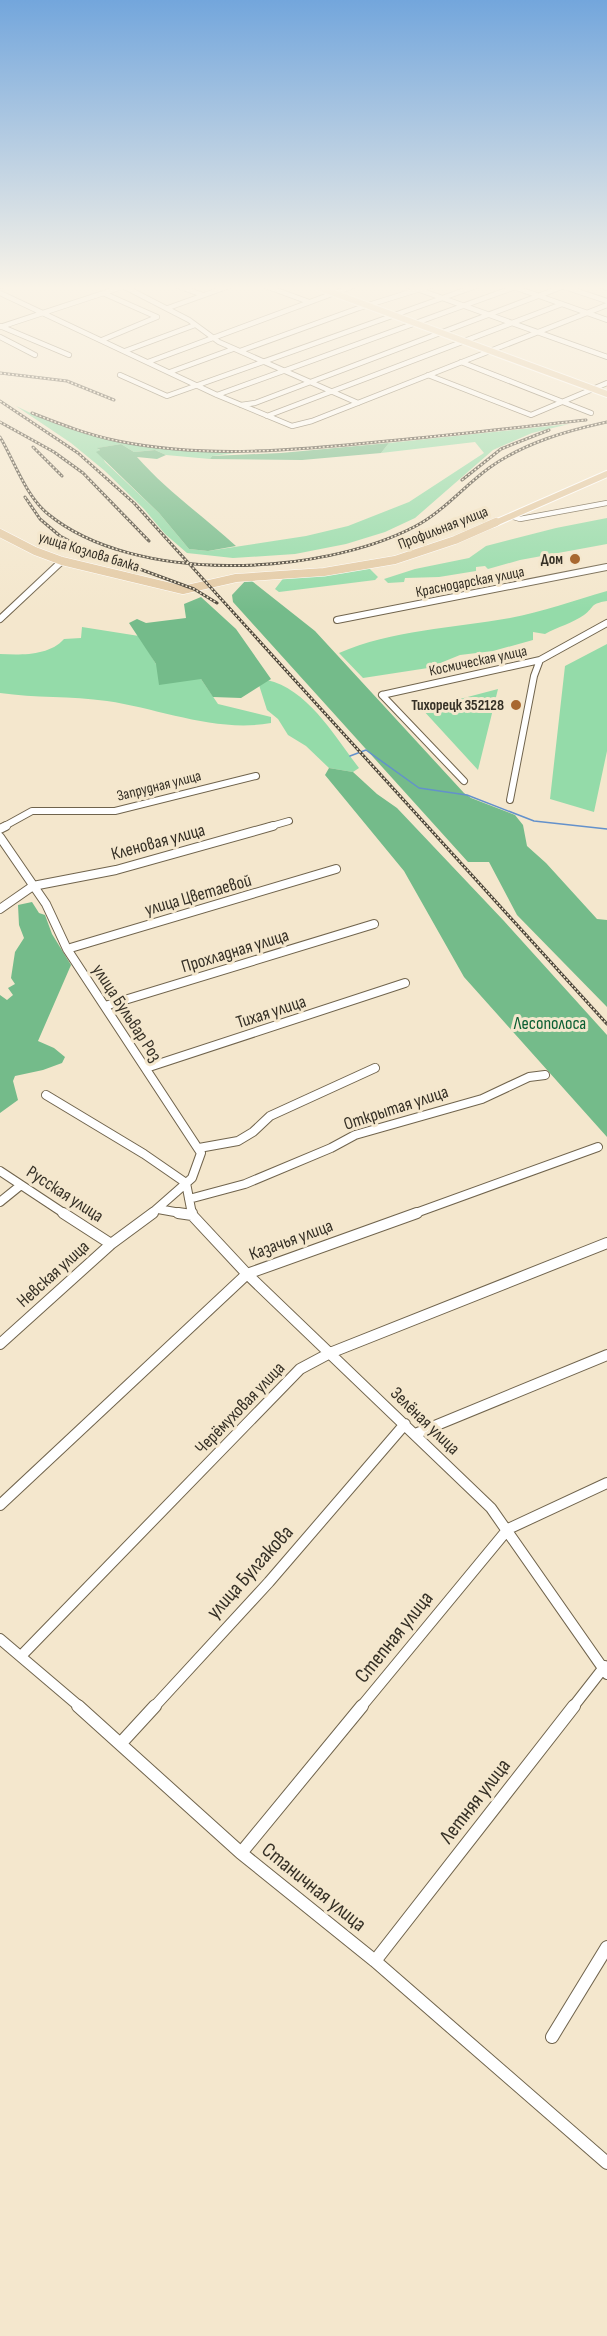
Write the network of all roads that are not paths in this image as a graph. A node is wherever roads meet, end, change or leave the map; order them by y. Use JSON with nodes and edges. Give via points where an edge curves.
{"nodes":[{"id":1,"x":279,"y":394,"type":"edge"},
{"id":2,"x":324,"y":394,"type":"edge"},
{"id":3,"x":339,"y":394,"type":"edge"},
{"id":4,"x":380,"y":394,"type":"edge"},
{"id":5,"x":477,"y":394,"type":"edge"},
{"id":6,"x":543,"y":394,"type":"edge"},
{"id":7,"x":582,"y":394,"type":"edge"},
{"id":8,"x":217,"y":395,"type":"edge"},
{"id":9,"x":564,"y":402,"type":"junction"},
{"id":10,"x":358,"y":403,"type":"junction"},
{"id":11,"x":240,"y":405,"type":"junction"},
{"id":12,"x":591,"y":413,"type":"dead end"},
{"id":13,"x":267,"y":416,"type":"junction"},
{"id":14,"x":607,"y":474,"type":"edge"},
{"id":15,"x":607,"y":503,"type":"edge"},
{"id":16,"x":510,"y":516,"type":"junction"},
{"id":17,"x":2,"y":536,"type":"edge"},
{"id":18,"x":62,"y":561,"type":"junction"},
{"id":19,"x":607,"y":567,"type":"edge"},
{"id":20,"x":173,"y":590,"type":"joint"},
{"id":21,"x":0,"y":610,"type":"edge"},
{"id":22,"x":9,"y":610,"type":"junction"},
{"id":23,"x":0,"y":618,"type":"edge"},
{"id":24,"x":337,"y":620,"type":"dead end"},
{"id":25,"x":607,"y":623,"type":"edge"},
{"id":26,"x":540,"y":660,"type":"junction"},
{"id":27,"x":256,"y":776,"type":"dead end"},
{"id":28,"x":464,"y":781,"type":"dead end"},
{"id":29,"x":510,"y":800,"type":"dead end"},
{"id":30,"x":289,"y":821,"type":"dead end"},
{"id":31,"x":0,"y":829,"type":"edge"},
{"id":32,"x":0,"y":837,"type":"edge"},
{"id":33,"x":336,"y":869,"type":"dead end"},
{"id":34,"x":33,"y":886,"type":"junction"},
{"id":35,"x":0,"y":909,"type":"edge"},
{"id":36,"x":374,"y":924,"type":"dead end"},
{"id":37,"x":67,"y":949,"type":"junction"},
{"id":38,"x":405,"y":984,"type":"dead end"},
{"id":39,"x":105,"y":1006,"type":"junction"},
{"id":40,"x":146,"y":1068,"type":"junction"},
{"id":41,"x":375,"y":1068,"type":"dead end"},
{"id":42,"x":545,"y":1075,"type":"dead end"},
{"id":43,"x":46,"y":1095,"type":"dead end"},
{"id":44,"x":598,"y":1146,"type":"dead end"},
{"id":45,"x":200,"y":1151,"type":"junction"},
{"id":46,"x":0,"y":1171,"type":"edge"},
{"id":47,"x":186,"y":1183,"type":"junction"},
{"id":48,"x":21,"y":1185,"type":"junction"},
{"id":49,"x":189,"y":1199,"type":"junction"},
{"id":50,"x":0,"y":1202,"type":"edge"},
{"id":51,"x":158,"y":1209,"type":"junction"},
{"id":52,"x":192,"y":1215,"type":"junction"},
{"id":53,"x":607,"y":1243,"type":"edge"},
{"id":54,"x":111,"y":1244,"type":"junction"},
{"id":55,"x":247,"y":1274,"type":"junction"},
{"id":56,"x":0,"y":1344,"type":"edge"},
{"id":57,"x":330,"y":1353,"type":"junction"},
{"id":58,"x":607,"y":1354,"type":"edge"},
{"id":59,"x":405,"y":1424,"type":"junction"},
{"id":60,"x":415,"y":1434,"type":"junction"},
{"id":61,"x":607,"y":1483,"type":"edge"},
{"id":62,"x":0,"y":1505,"type":"edge"},
{"id":63,"x":508,"y":1529,"type":"junction"},
{"id":64,"x":0,"y":1639,"type":"edge"},
{"id":65,"x":21,"y":1656,"type":"junction"},
{"id":66,"x":606,"y":1669,"type":"edge"},
{"id":67,"x":121,"y":1743,"type":"junction"},
{"id":68,"x":241,"y":1853,"type":"junction"},
{"id":69,"x":607,"y":1947,"type":"edge"},
{"id":70,"x":375,"y":1961,"type":"junction"},
{"id":71,"x":552,"y":2037,"type":"dead end"},
{"id":72,"x":607,"y":2163,"type":"edge"}],
"edges":[{"from":1,"to":11,"type":"street"},
{"from":2,"to":13,"type":"street"},
{"from":3,"to":10,"type":"street"},
{"from":4,"to":10,"type":"street"},
{"from":5,"to":9,"type":"street","via":[[531,415]]},
{"from":6,"to":9,"type":"street"},
{"from":7,"to":9,"type":"street"},
{"from":8,"to":11,"type":"street"},
{"from":9,"to":12,"type":"street"},
{"from":10,"to":13,"type":"street","via":[[292,426]]},
{"from":11,"to":13,"type":"street"},
{"from":14,"to":16,"type":"main road"},
{"from":15,"to":16,"type":"street","name":"Профильная улица","via":[[519,519]]},
{"from":16,"to":20,"type":"main road","name":"Профильная улица","via":[[396,560],[324,572],[250,576]]},
{"from":17,"to":18,"type":"main road","name":"улица Козлова балка"},
{"from":18,"to":20,"type":"main road","name":"улица Козлова балка"},
{"from":18,"to":22,"type":"street"},
{"from":19,"to":24,"type":"street","name":"Краснодарская улица"},
{"from":21,"to":22,"type":"street"},
{"from":22,"to":23,"type":"street"},
{"from":25,"to":26,"type":"street","name":"Космическая улица"},
{"from":26,"to":28,"type":"street","name":"Космическая улица","via":[[382,695]]},
{"from":26,"to":29,"type":"street"},
{"from":27,"to":31,"type":"street","name":"Запрудная улица","via":[[115,811],[32,811]]},
{"from":30,"to":34,"type":"street","name":"Кленовая улица","via":[[116,870]]},
{"from":32,"to":34,"type":"street","name":"улица Бульвар Роз"},
{"from":33,"to":37,"type":"street","name":"улица Цветаевой"},
{"from":34,"to":35,"type":"street"},
{"from":34,"to":37,"type":"street","name":"улица Бульвар Роз"},
{"from":36,"to":39,"type":"street","name":"Прохладная улица"},
{"from":37,"to":39,"type":"street","name":"улица Бульвар Роз"},
{"from":38,"to":40,"type":"street","name":"Тихая улица"},
{"from":39,"to":40,"type":"street","name":"улица Бульвар Роз"},
{"from":40,"to":45,"type":"street","name":"улица Бульвар Роз"},
{"from":41,"to":45,"type":"street","via":[[270,1116],[240,1142]]},
{"from":42,"to":49,"type":"street","name":"Открытая улица","via":[[529,1077],[482,1099],[355,1135],[245,1184]]},
{"from":43,"to":47,"type":"street"},
{"from":44,"to":55,"type":"street","name":"Казачья улица"},
{"from":45,"to":47,"type":"street","name":"Невская улица","via":[[192,1178]]},
{"from":46,"to":48,"type":"street","name":"Русская улица"},
{"from":47,"to":49,"type":"street"},
{"from":47,"to":51,"type":"street","name":"Невская улица"},
{"from":48,"to":50,"type":"street"},
{"from":48,"to":54,"type":"street","name":"Русская улица"},
{"from":49,"to":52,"type":"street"},
{"from":51,"to":52,"type":"street"},
{"from":51,"to":54,"type":"street","name":"Невская улица"},
{"from":52,"to":55,"type":"street","name":"Зелёная улица"},
{"from":53,"to":57,"type":"street","name":"Черёмуховая улица"},
{"from":54,"to":56,"type":"street","name":"Невская улица"},
{"from":55,"to":57,"type":"street","name":"Зелёная улица"},
{"from":55,"to":62,"type":"street","name":"Казачья улица"},
{"from":57,"to":59,"type":"street","name":"Зелёная улица"},
{"from":57,"to":65,"type":"street","name":"Черёмуховая улица","via":[[300,1369]]},
{"from":58,"to":60,"type":"street"},
{"from":59,"to":60,"type":"street","name":"Зелёная улица"},
{"from":59,"to":67,"type":"street","name":"улица Булгакова","via":[[269,1582]]},
{"from":60,"to":63,"type":"street","name":"Зелёная улица"},
{"from":61,"to":63,"type":"street","name":"Степная улица"},
{"from":63,"to":66,"type":"street","name":"Зелёная улица"},
{"from":63,"to":68,"type":"street","name":"Степная улица"},
{"from":64,"to":65,"type":"street","name":"Станичная улица"},
{"from":65,"to":67,"type":"street","name":"Станичная улица"},
{"from":66,"to":70,"type":"street","name":"Летняя улица"},
{"from":67,"to":68,"type":"street","name":"Станичная улица"},
{"from":68,"to":70,"type":"street","name":"Станичная улица"},
{"from":69,"to":71,"type":"street"},
{"from":70,"to":72,"type":"street","name":"Станичная улица"}]}
